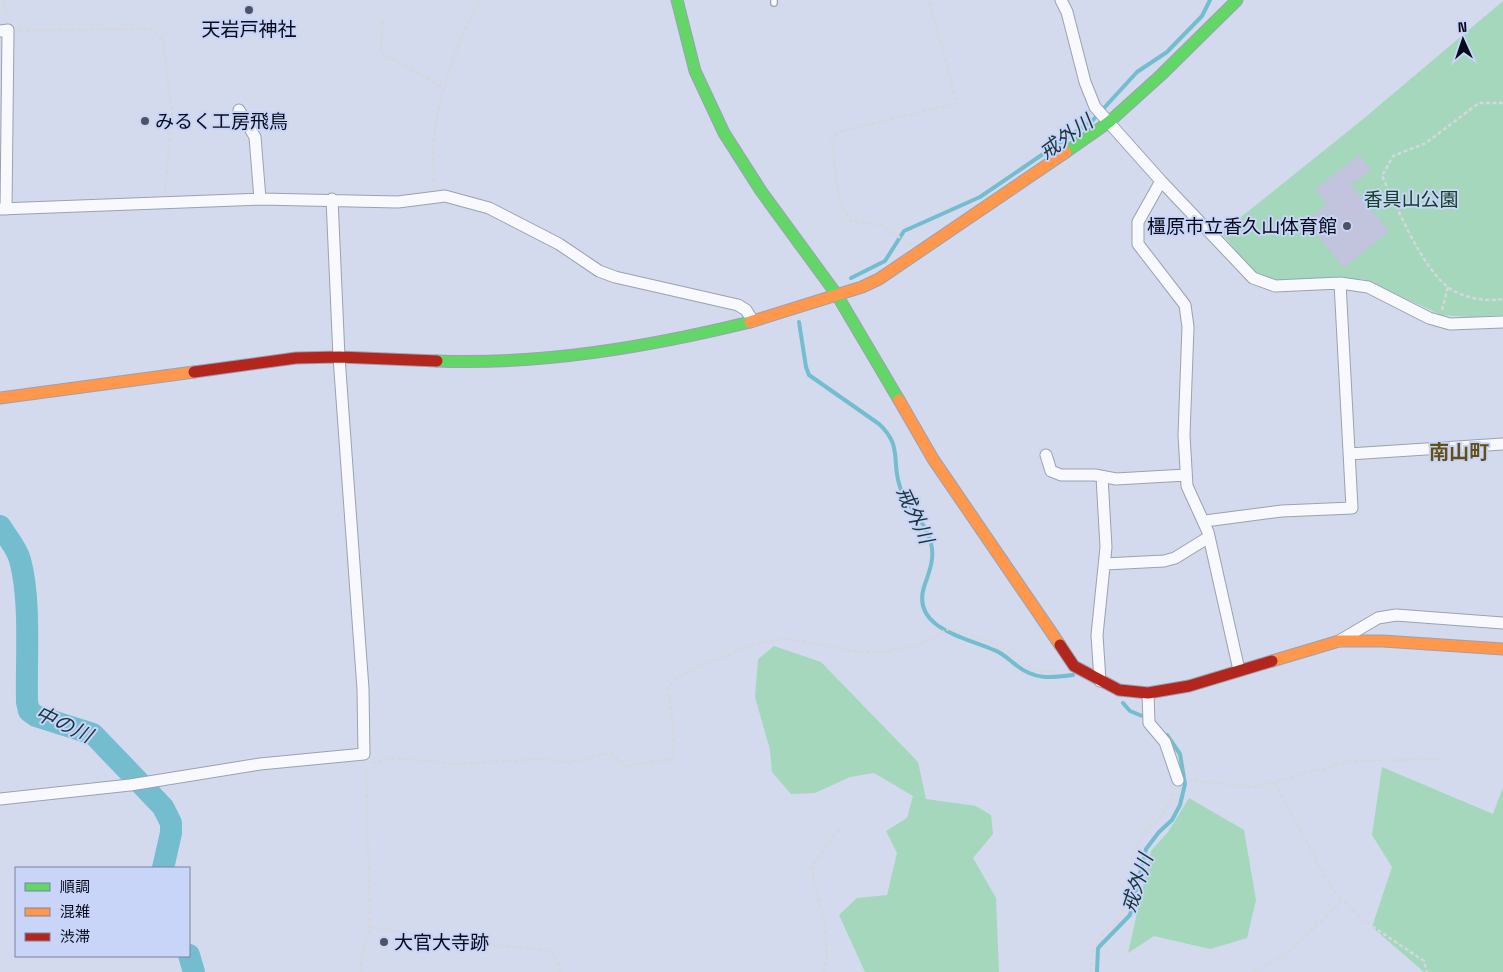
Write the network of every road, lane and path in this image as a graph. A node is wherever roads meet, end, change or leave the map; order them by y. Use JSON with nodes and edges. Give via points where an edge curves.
{"nodes":[{"id":1,"x":4,"y":0,"type":"edge"},
{"id":2,"x":480,"y":0,"type":"edge"},
{"id":3,"x":677,"y":0,"type":"edge"},
{"id":4,"x":929,"y":0,"type":"edge"},
{"id":5,"x":1060,"y":0,"type":"edge"},
{"id":6,"x":1237,"y":0,"type":"edge"},
{"id":7,"x":382,"y":20,"type":"dead end"},
{"id":8,"x":4,"y":30,"type":"edge"},
{"id":9,"x":444,"y":88,"type":"junction"},
{"id":10,"x":1503,"y":103,"type":"edge"},
{"id":11,"x":239,"y":110,"type":"dead end"},
{"id":12,"x":1110,"y":122,"type":"junction"},
{"id":13,"x":1161,"y":181,"type":"junction"},
{"id":14,"x":434,"y":196,"type":"junction"},
{"id":15,"x":260,"y":199,"type":"junction"},
{"id":16,"x":332,"y":199,"type":"junction"},
{"id":17,"x":164,"y":202,"type":"junction"},
{"id":18,"x":3,"y":209,"type":"edge"},
{"id":19,"x":906,"y":239,"type":"dead end"},
{"id":20,"x":1340,"y":283,"type":"junction"},
{"id":21,"x":1448,"y":287,"type":"junction"},
{"id":22,"x":837,"y":295,"type":"junction"},
{"id":23,"x":1503,"y":299,"type":"edge"},
{"id":24,"x":753,"y":321,"type":"junction"},
{"id":25,"x":1440,"y":322,"type":"junction"},
{"id":26,"x":1503,"y":322,"type":"edge"},
{"id":27,"x":339,"y":357,"type":"junction"},
{"id":28,"x":0,"y":398,"type":"edge"},
{"id":29,"x":1503,"y":444,"type":"edge"},
{"id":30,"x":1349,"y":454,"type":"junction"},
{"id":31,"x":1046,"y":455,"type":"dead end"},
{"id":32,"x":1186,"y":475,"type":"junction"},
{"id":33,"x":1102,"y":477,"type":"junction"},
{"id":34,"x":1205,"y":521,"type":"junction"},
{"id":35,"x":1209,"y":537,"type":"junction"},
{"id":36,"x":1105,"y":564,"type":"junction"},
{"id":37,"x":1503,"y":623,"type":"edge"},
{"id":38,"x":1339,"y":641,"type":"junction"},
{"id":39,"x":1503,"y":649,"type":"edge"},
{"id":40,"x":1074,"y":666,"type":"junction"},
{"id":41,"x":1240,"y":670,"type":"junction"},
{"id":42,"x":1100,"y":681,"type":"junction"},
{"id":43,"x":1148,"y":693,"type":"junction"},
{"id":44,"x":1442,"y":758,"type":"dead end"},
{"id":45,"x":1178,"y":780,"type":"joint"},
{"id":46,"x":1192,"y":780,"type":"dead end"},
{"id":47,"x":1275,"y":783,"type":"junction"},
{"id":48,"x":0,"y":799,"type":"edge"},
{"id":49,"x":841,"y":828,"type":"dead end"},
{"id":50,"x":1343,"y":900,"type":"junction"},
{"id":51,"x":370,"y":927,"type":"junction"},
{"id":52,"x":362,"y":972,"type":"edge"},
{"id":53,"x":561,"y":972,"type":"edge"},
{"id":54,"x":824,"y":972,"type":"edge"},
{"id":55,"x":1091,"y":972,"type":"edge"},
{"id":56,"x":1253,"y":972,"type":"edge"},
{"id":57,"x":1427,"y":972,"type":"edge"}],
"edges":[{"from":1,"to":8,"type":"path"},
{"from":2,"to":9,"type":"path"},
{"from":3,"to":22,"type":"street","via":[[695,71],[724,133],[761,191]]},
{"from":4,"to":19,"type":"path","via":[[957,103],[839,132],[832,139],[844,213],[851,221],[881,225]]},
{"from":5,"to":12,"type":"street","via":[[1067,12],[1084,82],[1095,107]]},
{"from":6,"to":12,"type":"street"},
{"from":7,"to":9,"type":"path","via":[[381,52]]},
{"from":8,"to":17,"type":"path","via":[[150,29],[164,40],[172,114]]},
{"from":8,"to":18,"type":"street"},
{"from":9,"to":14,"type":"path","via":[[434,138]]},
{"from":10,"to":21,"type":"path","via":[[1478,103],[1426,143],[1393,156],[1382,176],[1431,268]]},
{"from":11,"to":15,"type":"street","via":[[255,138]]},
{"from":12,"to":13,"type":"street"},
{"from":12,"to":22,"type":"street","via":[[879,279]]},
{"from":13,"to":20,"type":"street","via":[[1253,278],[1275,286]]},
{"from":13,"to":32,"type":"street","via":[[1138,222],[1136,232],[1143,253],[1180,296],[1187,315]]},
{"from":14,"to":16,"type":"street","via":[[398,202]]},
{"from":14,"to":24,"type":"street","via":[[460,199],[489,208],[615,277],[738,305]]},
{"from":15,"to":16,"type":"street"},
{"from":15,"to":17,"type":"street"},
{"from":16,"to":27,"type":"street"},
{"from":17,"to":18,"type":"street"},
{"from":20,"to":25,"type":"street","via":[[1368,287]]},
{"from":20,"to":30,"type":"street"},
{"from":21,"to":23,"type":"path","via":[[1471,298]]},
{"from":21,"to":25,"type":"path"},
{"from":22,"to":24,"type":"street"},
{"from":22,"to":40,"type":"street","via":[[933,459]]},
{"from":24,"to":27,"type":"street","via":[[700,334],[521,362]]},
{"from":25,"to":26,"type":"street"},
{"from":27,"to":28,"type":"street","via":[[266,362]]},
{"from":27,"to":48,"type":"street","via":[[363,689],[364,754],[260,764],[130,785]]},
{"from":29,"to":30,"type":"street"},
{"from":30,"to":34,"type":"street","via":[[1352,508],[1282,511]]},
{"from":31,"to":33,"type":"street","via":[[1055,475]]},
{"from":32,"to":33,"type":"street","via":[[1116,480]]},
{"from":32,"to":34,"type":"street","via":[[1190,495]]},
{"from":33,"to":36,"type":"street"},
{"from":34,"to":35,"type":"street"},
{"from":35,"to":36,"type":"street","via":[[1164,561]]},
{"from":35,"to":41,"type":"street"},
{"from":36,"to":42,"type":"street","via":[[1098,634]]},
{"from":37,"to":38,"type":"street","via":[[1396,615],[1378,618]]},
{"from":38,"to":39,"type":"street","via":[[1383,640]]},
{"from":38,"to":41,"type":"street"},
{"from":40,"to":42,"type":"street"},
{"from":40,"to":51,"type":"path","via":[[1057,671],[1029,669],[993,643],[950,628],[918,645],[884,652],[858,652],[789,639],[771,641],[694,668],[668,688],[673,725],[672,760],[626,766],[610,753],[568,763],[543,759],[457,764],[396,758],[365,764]]},
{"from":41,"to":43,"type":"street","via":[[1189,686]]},
{"from":42,"to":43,"type":"street","via":[[1119,690]]},
{"from":43,"to":45,"type":"street","via":[[1149,718],[1165,742]]},
{"from":44,"to":47,"type":"path","via":[[1353,761]]},
{"from":45,"to":55,"type":"path","via":[[1164,814],[1143,833],[1131,856],[1126,903],[1118,921],[1102,935],[1092,952]]},
{"from":46,"to":47,"type":"path","via":[[1254,787]]},
{"from":47,"to":50,"type":"path","via":[[1332,889]]},
{"from":49,"to":54,"type":"path","via":[[813,864],[813,878],[825,924],[827,957]]},
{"from":50,"to":56,"type":"path","via":[[1289,952]]},
{"from":50,"to":57,"type":"path","via":[[1363,920],[1424,961]]},
{"from":51,"to":52,"type":"path","via":[[360,966]]},
{"from":51,"to":53,"type":"path","via":[[552,950]]}]}
